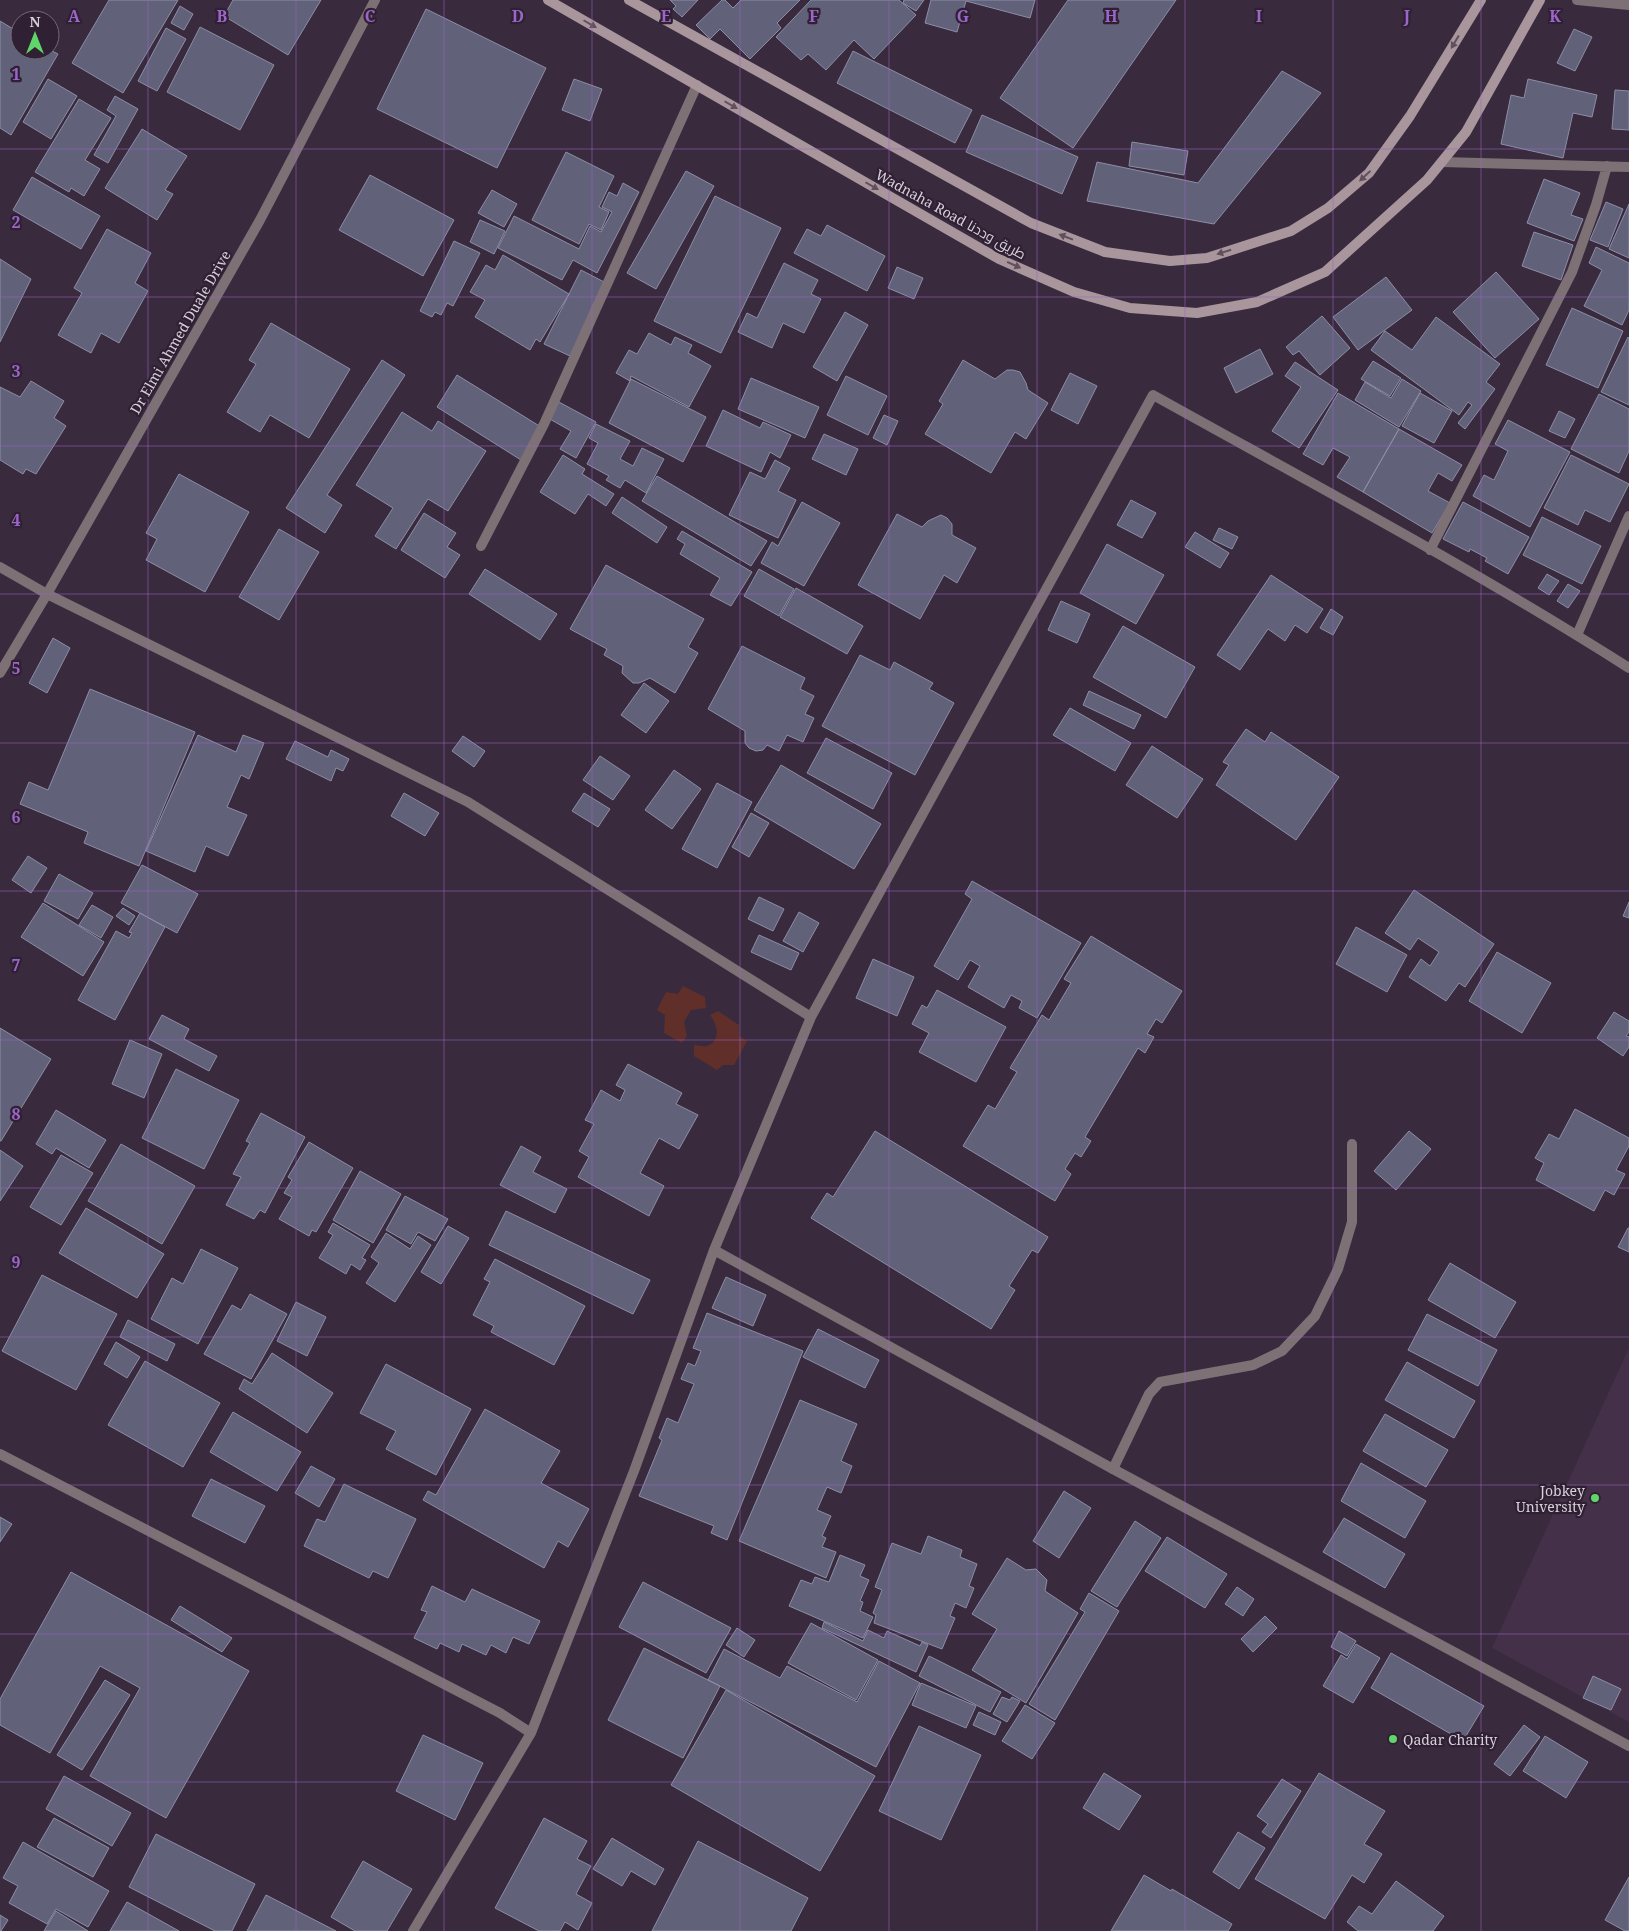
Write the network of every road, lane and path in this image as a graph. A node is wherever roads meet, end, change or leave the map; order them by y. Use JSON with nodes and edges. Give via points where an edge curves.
{"nodes":[{"id":1,"x":375,"y":0,"type":"edge"},
{"id":2,"x":548,"y":0,"type":"edge"},
{"id":3,"x":629,"y":0,"type":"edge"},
{"id":4,"x":1481,"y":0,"type":"edge"},
{"id":5,"x":1540,"y":0,"type":"edge"},
{"id":6,"x":1577,"y":0,"type":"edge"},
{"id":7,"x":1629,"y":5,"type":"edge"},
{"id":8,"x":697,"y":85,"type":"junction"},
{"id":9,"x":1442,"y":162,"type":"junction"},
{"id":10,"x":1607,"y":166,"type":"junction"},
{"id":11,"x":1629,"y":167,"type":"edge"},
{"id":12,"x":1629,"y":516,"type":"edge"},
{"id":13,"x":481,"y":546,"type":"dead end"},
{"id":14,"x":1430,"y":550,"type":"junction"},
{"id":15,"x":0,"y":567,"type":"edge"},
{"id":16,"x":47,"y":594,"type":"junction"},
{"id":17,"x":1577,"y":635,"type":"junction"},
{"id":18,"x":1629,"y":668,"type":"edge"},
{"id":19,"x":0,"y":673,"type":"edge"},
{"id":20,"x":811,"y":1017,"type":"junction"},
{"id":21,"x":1352,"y":1144,"type":"dead end"},
{"id":22,"x":714,"y":1250,"type":"junction"},
{"id":23,"x":0,"y":1454,"type":"edge"},
{"id":24,"x":1113,"y":1469,"type":"junction"},
{"id":25,"x":531,"y":1733,"type":"junction"},
{"id":26,"x":1629,"y":1746,"type":"edge"},
{"id":27,"x":414,"y":1931,"type":"edge"}],
"edges":[{"from":1,"to":16,"type":"street","name":"Dr Elmi Ahmed Duale Drive","via":[[260,220]]},
{"from":2,"to":8,"type":"main road","name":"Wadnaha Road طريق وددنا","one_way":true},
{"from":4,"to":3,"type":"main road","one_way":true,"via":[[1410,116],[1369,173],[1328,208],[1291,231],[1207,258],[1170,261],[1105,252],[1031,223]]},
{"from":5,"to":9,"type":"main road","name":"Wadnaha Road طريق وددنا","via":[[1466,132]]},
{"from":6,"to":7,"type":"street"},
{"from":8,"to":9,"type":"main road","name":"Wadnaha Road طريق وددنا","one_way":true,"via":[[999,259],[1074,292],[1130,308],[1197,313],[1257,302],[1325,272],[1427,180]]},
{"from":8,"to":13,"type":"street","via":[[544,424]]},
{"from":9,"to":10,"type":"street"},
{"from":10,"to":11,"type":"street"},
{"from":10,"to":14,"type":"street","via":[[1572,272]]},
{"from":12,"to":17,"type":"street"},
{"from":14,"to":17,"type":"street"},
{"from":14,"to":20,"type":"street","via":[[1153,395]]},
{"from":15,"to":16,"type":"street"},
{"from":16,"to":19,"type":"street","name":"Dr Elmi Ahmed Duale Drive"},
{"from":16,"to":20,"type":"street","via":[[468,802]]},
{"from":17,"to":18,"type":"street"},
{"from":20,"to":22,"type":"street"},
{"from":21,"to":24,"type":"street","via":[[1352,1222],[1338,1269],[1315,1316],[1282,1351],[1253,1365],[1160,1382],[1149,1394]]},
{"from":22,"to":24,"type":"street"},
{"from":22,"to":25,"type":"street","via":[[634,1471]]},
{"from":23,"to":25,"type":"street","via":[[500,1713]]},
{"from":24,"to":26,"type":"street"},
{"from":25,"to":27,"type":"street"}]}
